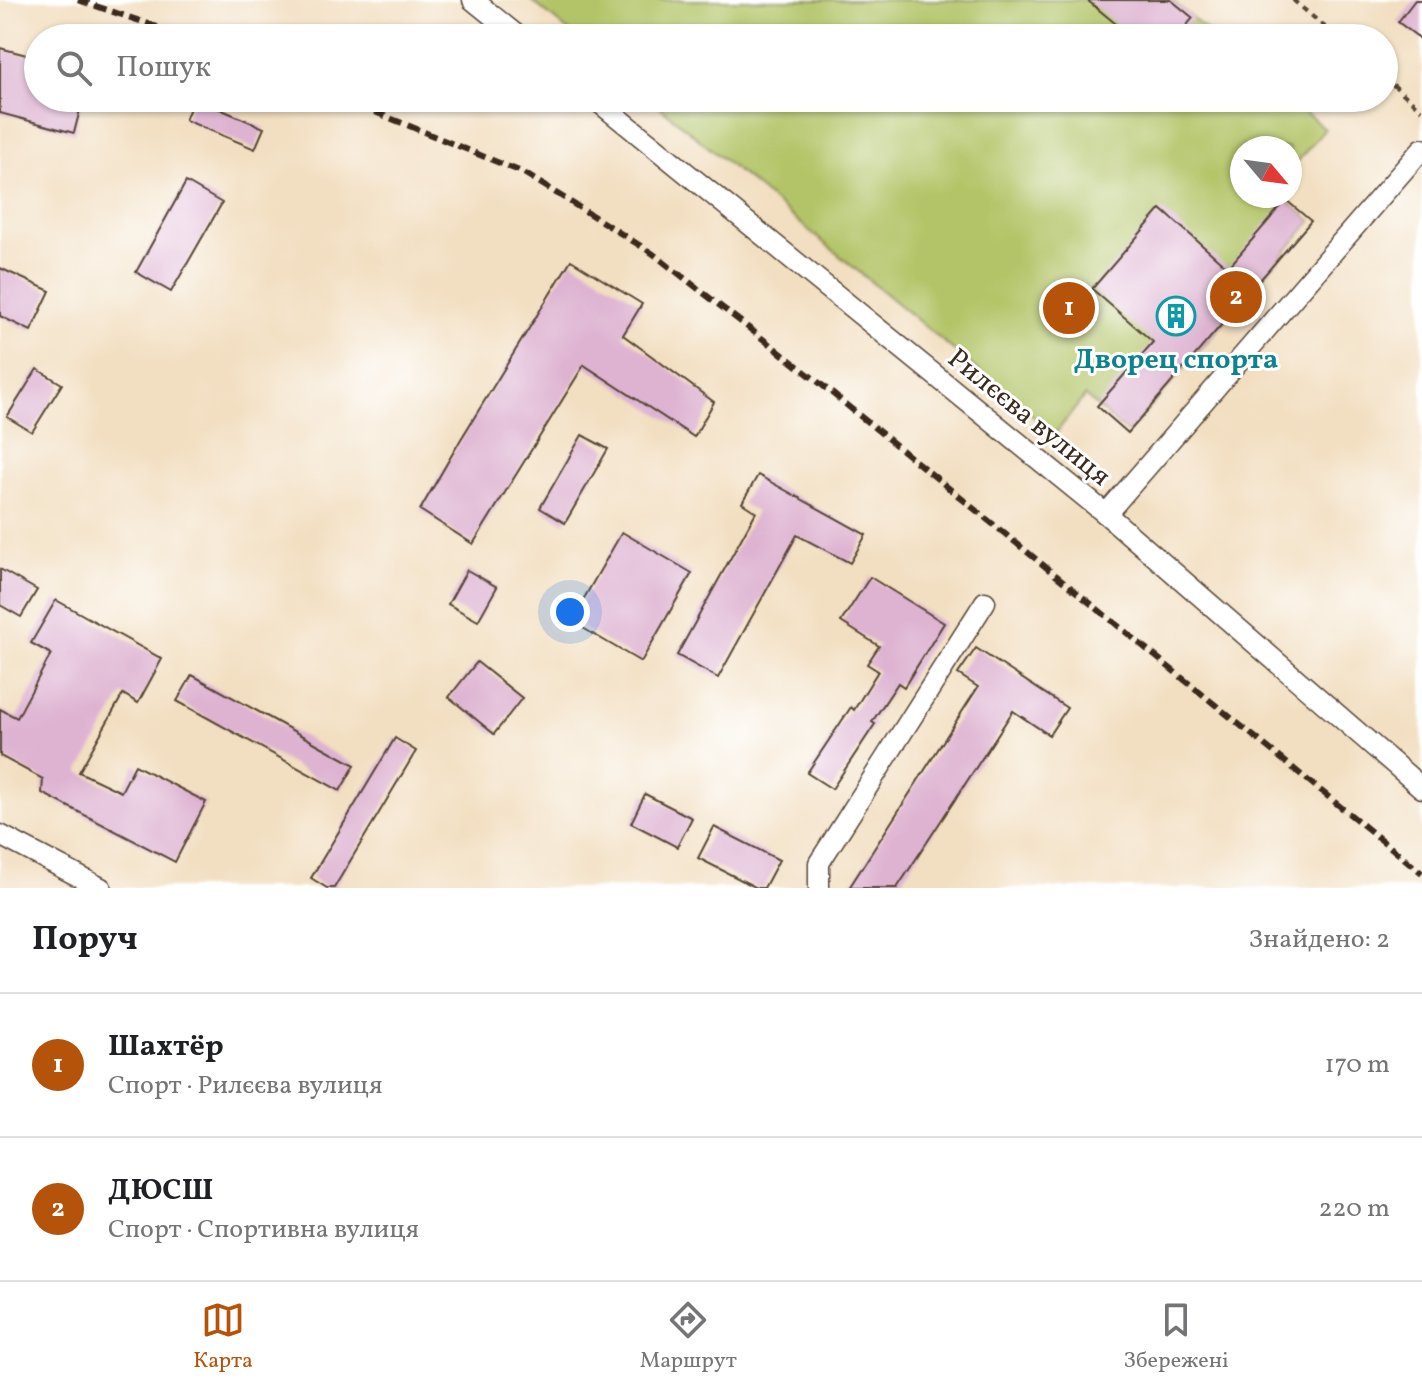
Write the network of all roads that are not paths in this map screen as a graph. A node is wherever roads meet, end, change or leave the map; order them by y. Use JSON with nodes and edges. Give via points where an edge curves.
{"nodes":[{"id":1,"x":473,"y":0,"type":"edge"},
{"id":2,"x":503,"y":24,"type":"edge"},
{"id":3,"x":611,"y":112,"type":"edge"},
{"id":4,"x":1422,"y":149,"type":"edge"},
{"id":5,"x":1106,"y":514,"type":"junction"},
{"id":6,"x":985,"y":602,"type":"dead end"},
{"id":7,"x":1422,"y":788,"type":"edge"},
{"id":8,"x":0,"y":835,"type":"edge"},
{"id":9,"x":101,"y":888,"type":"edge"},
{"id":10,"x":819,"y":888,"type":"edge"}],
"edges":[{"from":1,"to":2,"type":"street"},
{"from":3,"to":5,"type":"street","name":"Рилєєва вулиця"},
{"from":4,"to":5,"type":"street"},
{"from":5,"to":7,"type":"street","name":"Рилєєва вулиця"},
{"from":6,"to":10,"type":"street","via":[[819,863]]},
{"from":8,"to":9,"type":"street"}]}
